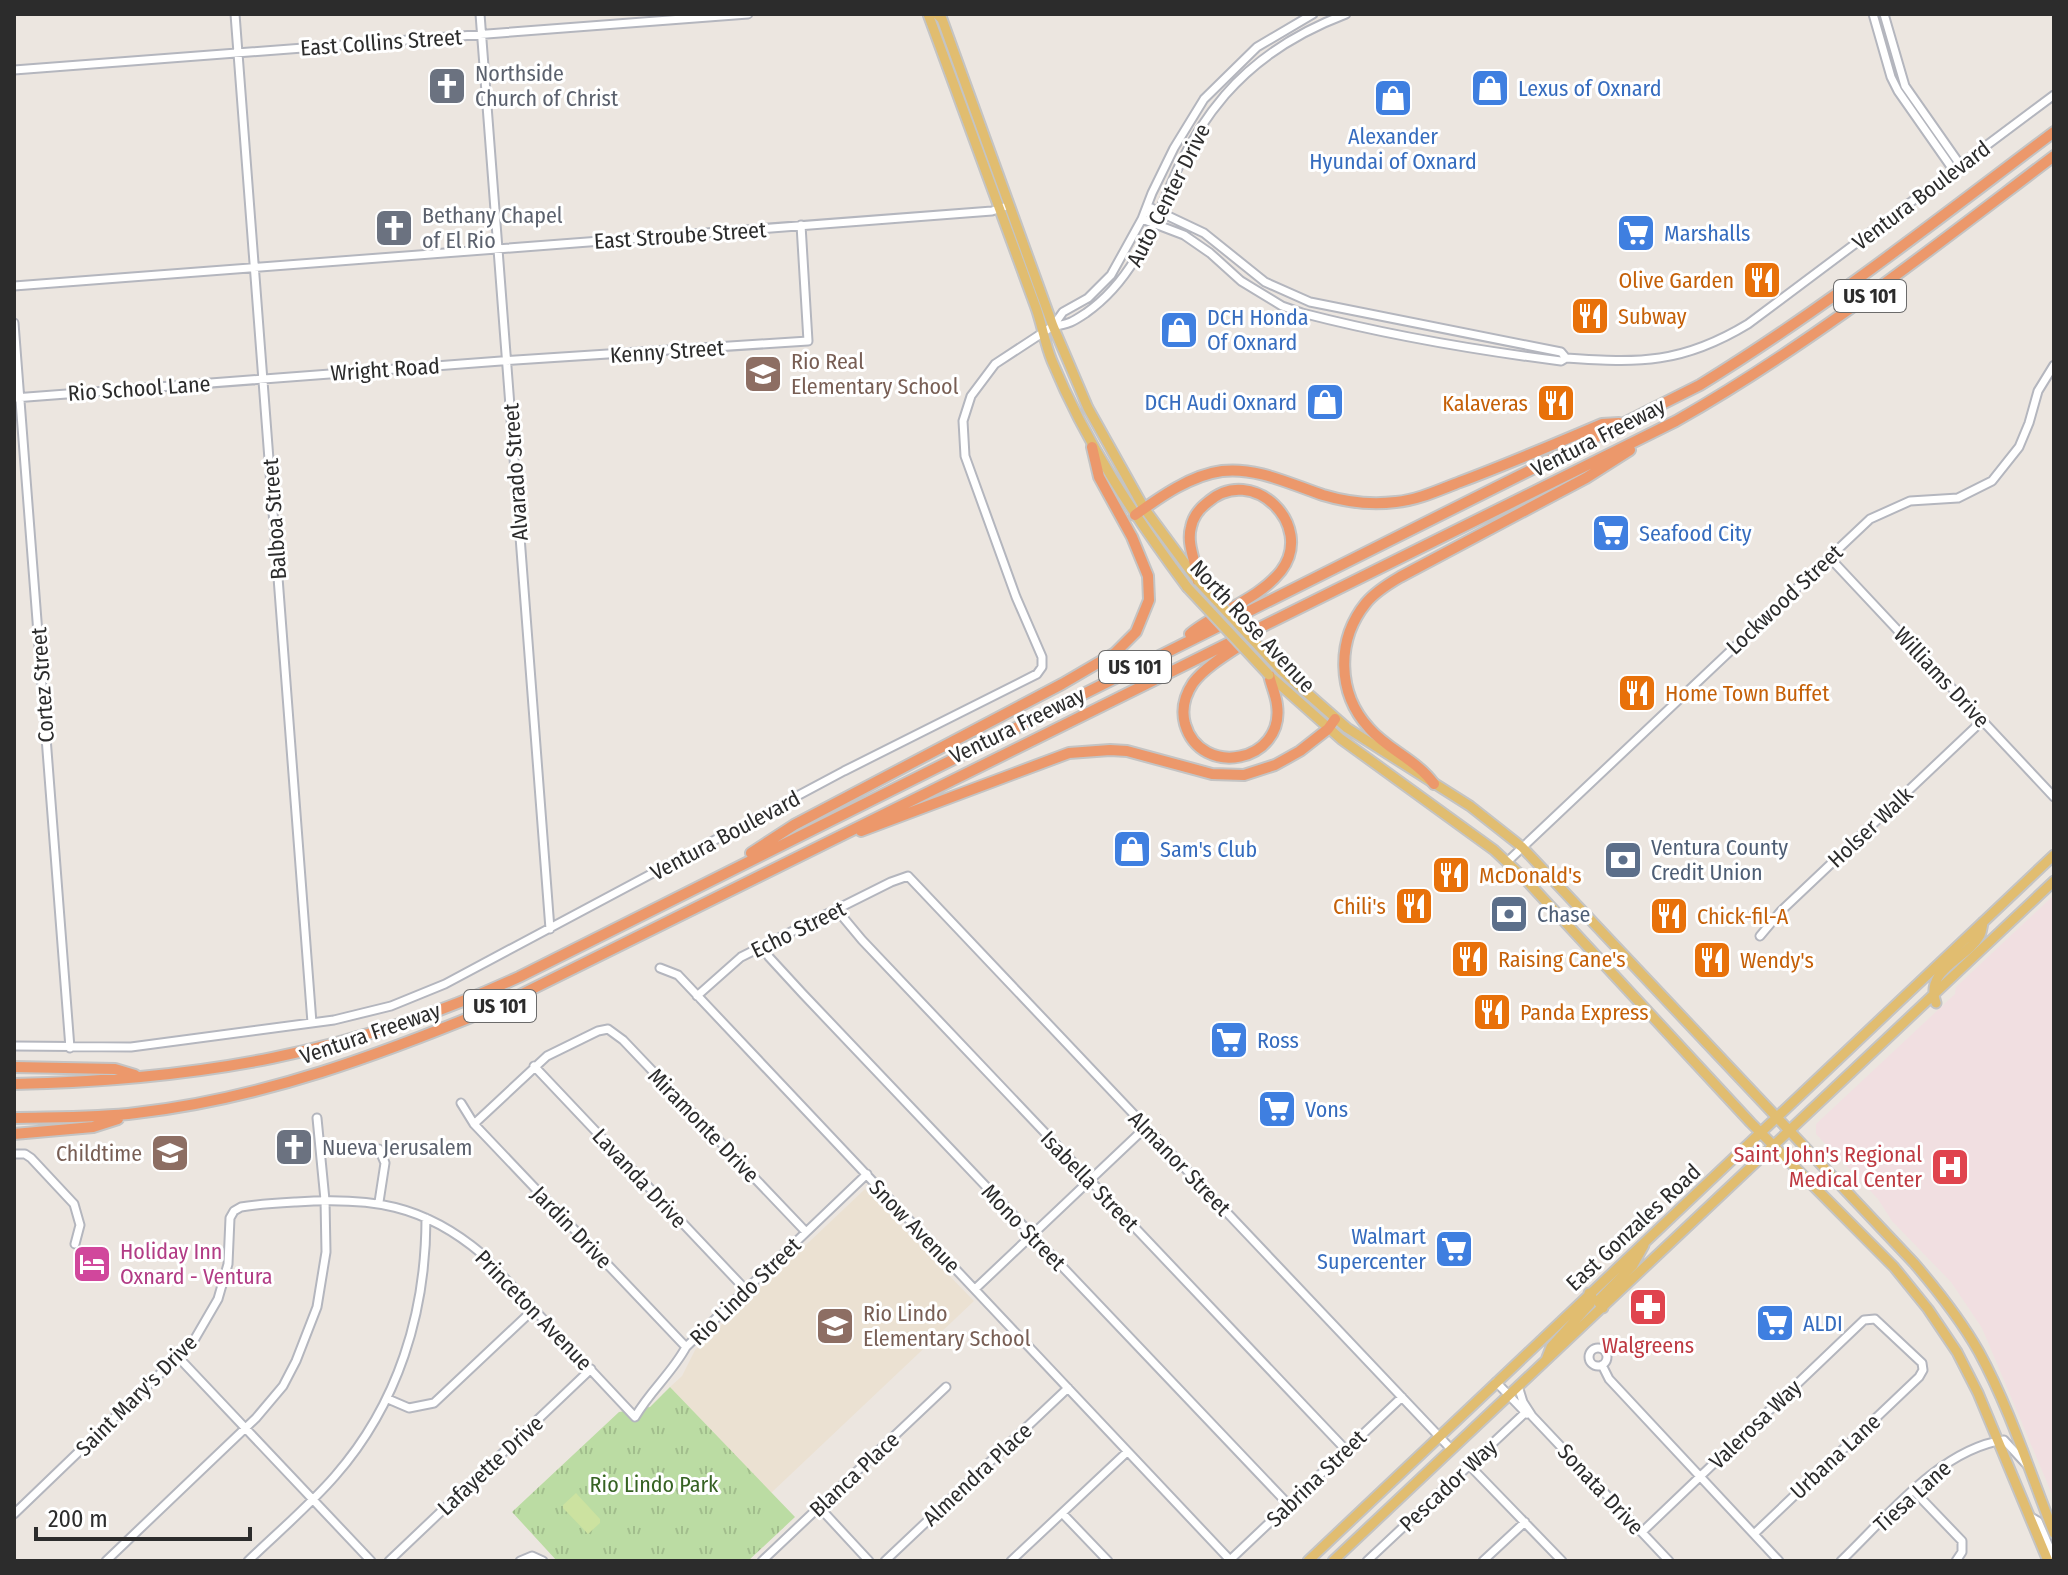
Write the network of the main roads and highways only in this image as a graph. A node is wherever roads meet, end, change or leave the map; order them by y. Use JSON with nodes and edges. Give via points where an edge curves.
{"nodes":[{"id":1,"x":928,"y":14,"type":"edge"},
{"id":2,"x":937,"y":14,"type":"edge"},
{"id":3,"x":2054,"y":132,"type":"edge"},
{"id":4,"x":2054,"y":156,"type":"edge"},
{"id":5,"x":1629,"y":421,"type":"junction"},
{"id":6,"x":1676,"y":421,"type":"junction"},
{"id":7,"x":1092,"y":447,"type":"junction"},
{"id":8,"x":1139,"y":512,"type":"junction"},
{"id":9,"x":1198,"y":581,"type":"junction"},
{"id":10,"x":1275,"y":620,"type":"junction"},
{"id":11,"x":1170,"y":649,"type":"junction"},
{"id":12,"x":1269,"y":675,"type":"junction"},
{"id":13,"x":1335,"y":719,"type":"junction"},
{"id":14,"x":1328,"y":729,"type":"junction"},
{"id":15,"x":1434,"y":784,"type":"junction"},
{"id":16,"x":840,"y":836,"type":"junction"},
{"id":17,"x":2054,"y":855,"type":"edge"},
{"id":18,"x":710,"y":879,"type":"junction"},
{"id":19,"x":2054,"y":881,"type":"edge"},
{"id":20,"x":1983,"y":922,"type":"junction"},
{"id":21,"x":1934,"y":998,"type":"junction"},
{"id":22,"x":14,"y":1067,"type":"edge"},
{"id":23,"x":145,"y":1078,"type":"junction"},
{"id":24,"x":14,"y":1084,"type":"edge"},
{"id":25,"x":136,"y":1113,"type":"junction"},
{"id":26,"x":1776,"y":1117,"type":"junction"},
{"id":27,"x":14,"y":1118,"type":"edge"},
{"id":28,"x":1790,"y":1131,"type":"junction"},
{"id":29,"x":1760,"y":1132,"type":"junction"},
{"id":30,"x":14,"y":1134,"type":"edge"},
{"id":31,"x":1774,"y":1146,"type":"junction"},
{"id":32,"x":1648,"y":1238,"type":"junction"},
{"id":33,"x":1589,"y":1293,"type":"junction"},
{"id":34,"x":1603,"y":1308,"type":"junction"},
{"id":35,"x":1545,"y":1362,"type":"junction"},
{"id":36,"x":2054,"y":1533,"type":"edge"},
{"id":37,"x":1308,"y":1561,"type":"edge"},
{"id":38,"x":1333,"y":1561,"type":"edge"},
{"id":39,"x":2048,"y":1561,"type":"edge"}],
"edges":[{"from":1,"to":7,"type":"main road","name":"North Rose Avenue","via":[[1050,358]]},
{"from":2,"to":8,"type":"main road","name":"North Rose Avenue","via":[[1053,326]]},
{"from":3,"to":5,"type":"highway","name":"Ventura Freeway","number":"US 101","via":[[1771,341]]},
{"from":4,"to":6,"type":"highway","name":"Ventura Freeway","number":"US 101","via":[[1840,318]]},
{"from":5,"to":8,"type":"highway","via":[[1602,424],[1396,502],[1357,503],[1240,470],[1200,477]]},
{"from":5,"to":11,"type":"highway","name":"Ventura Freeway","number":"US 101"},
{"from":6,"to":10,"type":"highway","name":"Ventura Freeway","number":"US 101"},
{"from":6,"to":15,"type":"highway","via":[[1586,478],[1400,577],[1360,612],[1343,657],[1348,692],[1367,726]]},
{"from":7,"to":8,"type":"main road","name":"North Rose Avenue"},
{"from":7,"to":18,"type":"highway","via":[[1099,477],[1148,576],[1147,612],[1129,641],[1062,684],[794,825]]},
{"from":8,"to":9,"type":"main road","name":"North Rose Avenue"},
{"from":8,"to":12,"type":"main road","name":"North Rose Avenue","bridge":true,"via":[[1187,587]]},
{"from":9,"to":11,"type":"highway","via":[[1189,542],[1190,528],[1203,506],[1241,489],[1276,504],[1290,534],[1283,568],[1261,589]]},
{"from":9,"to":13,"type":"main road","name":"North Rose Avenue","bridge":true},
{"from":10,"to":12,"type":"highway","via":[[1193,683],[1184,715],[1199,747],[1229,759],[1253,754],[1266,744],[1277,721]]},
{"from":10,"to":16,"type":"highway","name":"Ventura Freeway","number":"US 101"},
{"from":11,"to":18,"type":"highway","name":"Ventura Freeway","number":"US 101"},
{"from":12,"to":14,"type":"main road","name":"North Rose Avenue"},
{"from":13,"to":14,"type":"highway"},
{"from":13,"to":15,"type":"main road","name":"North Rose Avenue"},
{"from":14,"to":16,"type":"highway","via":[[1287,759],[1244,775],[1212,774],[1127,751],[1069,753],[877,827]]},
{"from":14,"to":29,"type":"main road","name":"North Rose Avenue","via":[[1507,862]]},
{"from":15,"to":26,"type":"main road","name":"North Rose Avenue","via":[[1522,847]]},
{"from":16,"to":25,"type":"highway","name":"Ventura Freeway","number":"US 101","via":[[457,1023],[269,1088]]},
{"from":17,"to":20,"type":"main road","name":"East Gonzales Road"},
{"from":18,"to":23,"type":"highway","name":"Ventura Freeway","number":"US 101","via":[[448,1009],[339,1044]]},
{"from":19,"to":21,"type":"main road","name":"East Gonzales Road"},
{"from":20,"to":21,"type":"main road","via":[[1980,936],[1935,979]]},
{"from":20,"to":26,"type":"main road","name":"East Gonzales Road"},
{"from":21,"to":28,"type":"main road","name":"East Gonzales Road"},
{"from":22,"to":23,"type":"highway","via":[[115,1069]]},
{"from":23,"to":24,"type":"highway","name":"Ventura Freeway","number":"US 101"},
{"from":25,"to":27,"type":"highway","name":"Ventura Freeway","number":"US 101"},
{"from":25,"to":30,"type":"highway","via":[[93,1127]]},
{"from":26,"to":28,"type":"main road","name":"North Rose Avenue"},
{"from":26,"to":29,"type":"main road","name":"East Gonzales Road"},
{"from":28,"to":31,"type":"main road","name":"East Gonzales Road"},
{"from":28,"to":36,"type":"main road","name":"North Rose Avenue","via":[[1914,1263],[1957,1318],[1985,1366]]},
{"from":29,"to":31,"type":"main road","name":"North Rose Avenue"},
{"from":29,"to":32,"type":"main road","name":"East Gonzales Road"},
{"from":31,"to":34,"type":"main road","name":"East Gonzales Road"},
{"from":31,"to":39,"type":"main road","name":"North Rose Avenue","via":[[1894,1267],[1957,1352]]},
{"from":32,"to":33,"type":"main road","name":"East Gonzales Road"},
{"from":32,"to":34,"type":"main road","via":[[1633,1265],[1600,1299]]},
{"from":33,"to":35,"type":"main road","via":[[1590,1304],[1551,1347]]},
{"from":33,"to":37,"type":"main road","name":"East Gonzales Road"},
{"from":34,"to":35,"type":"main road","name":"East Gonzales Road"},
{"from":35,"to":38,"type":"main road","name":"East Gonzales Road"}]}
